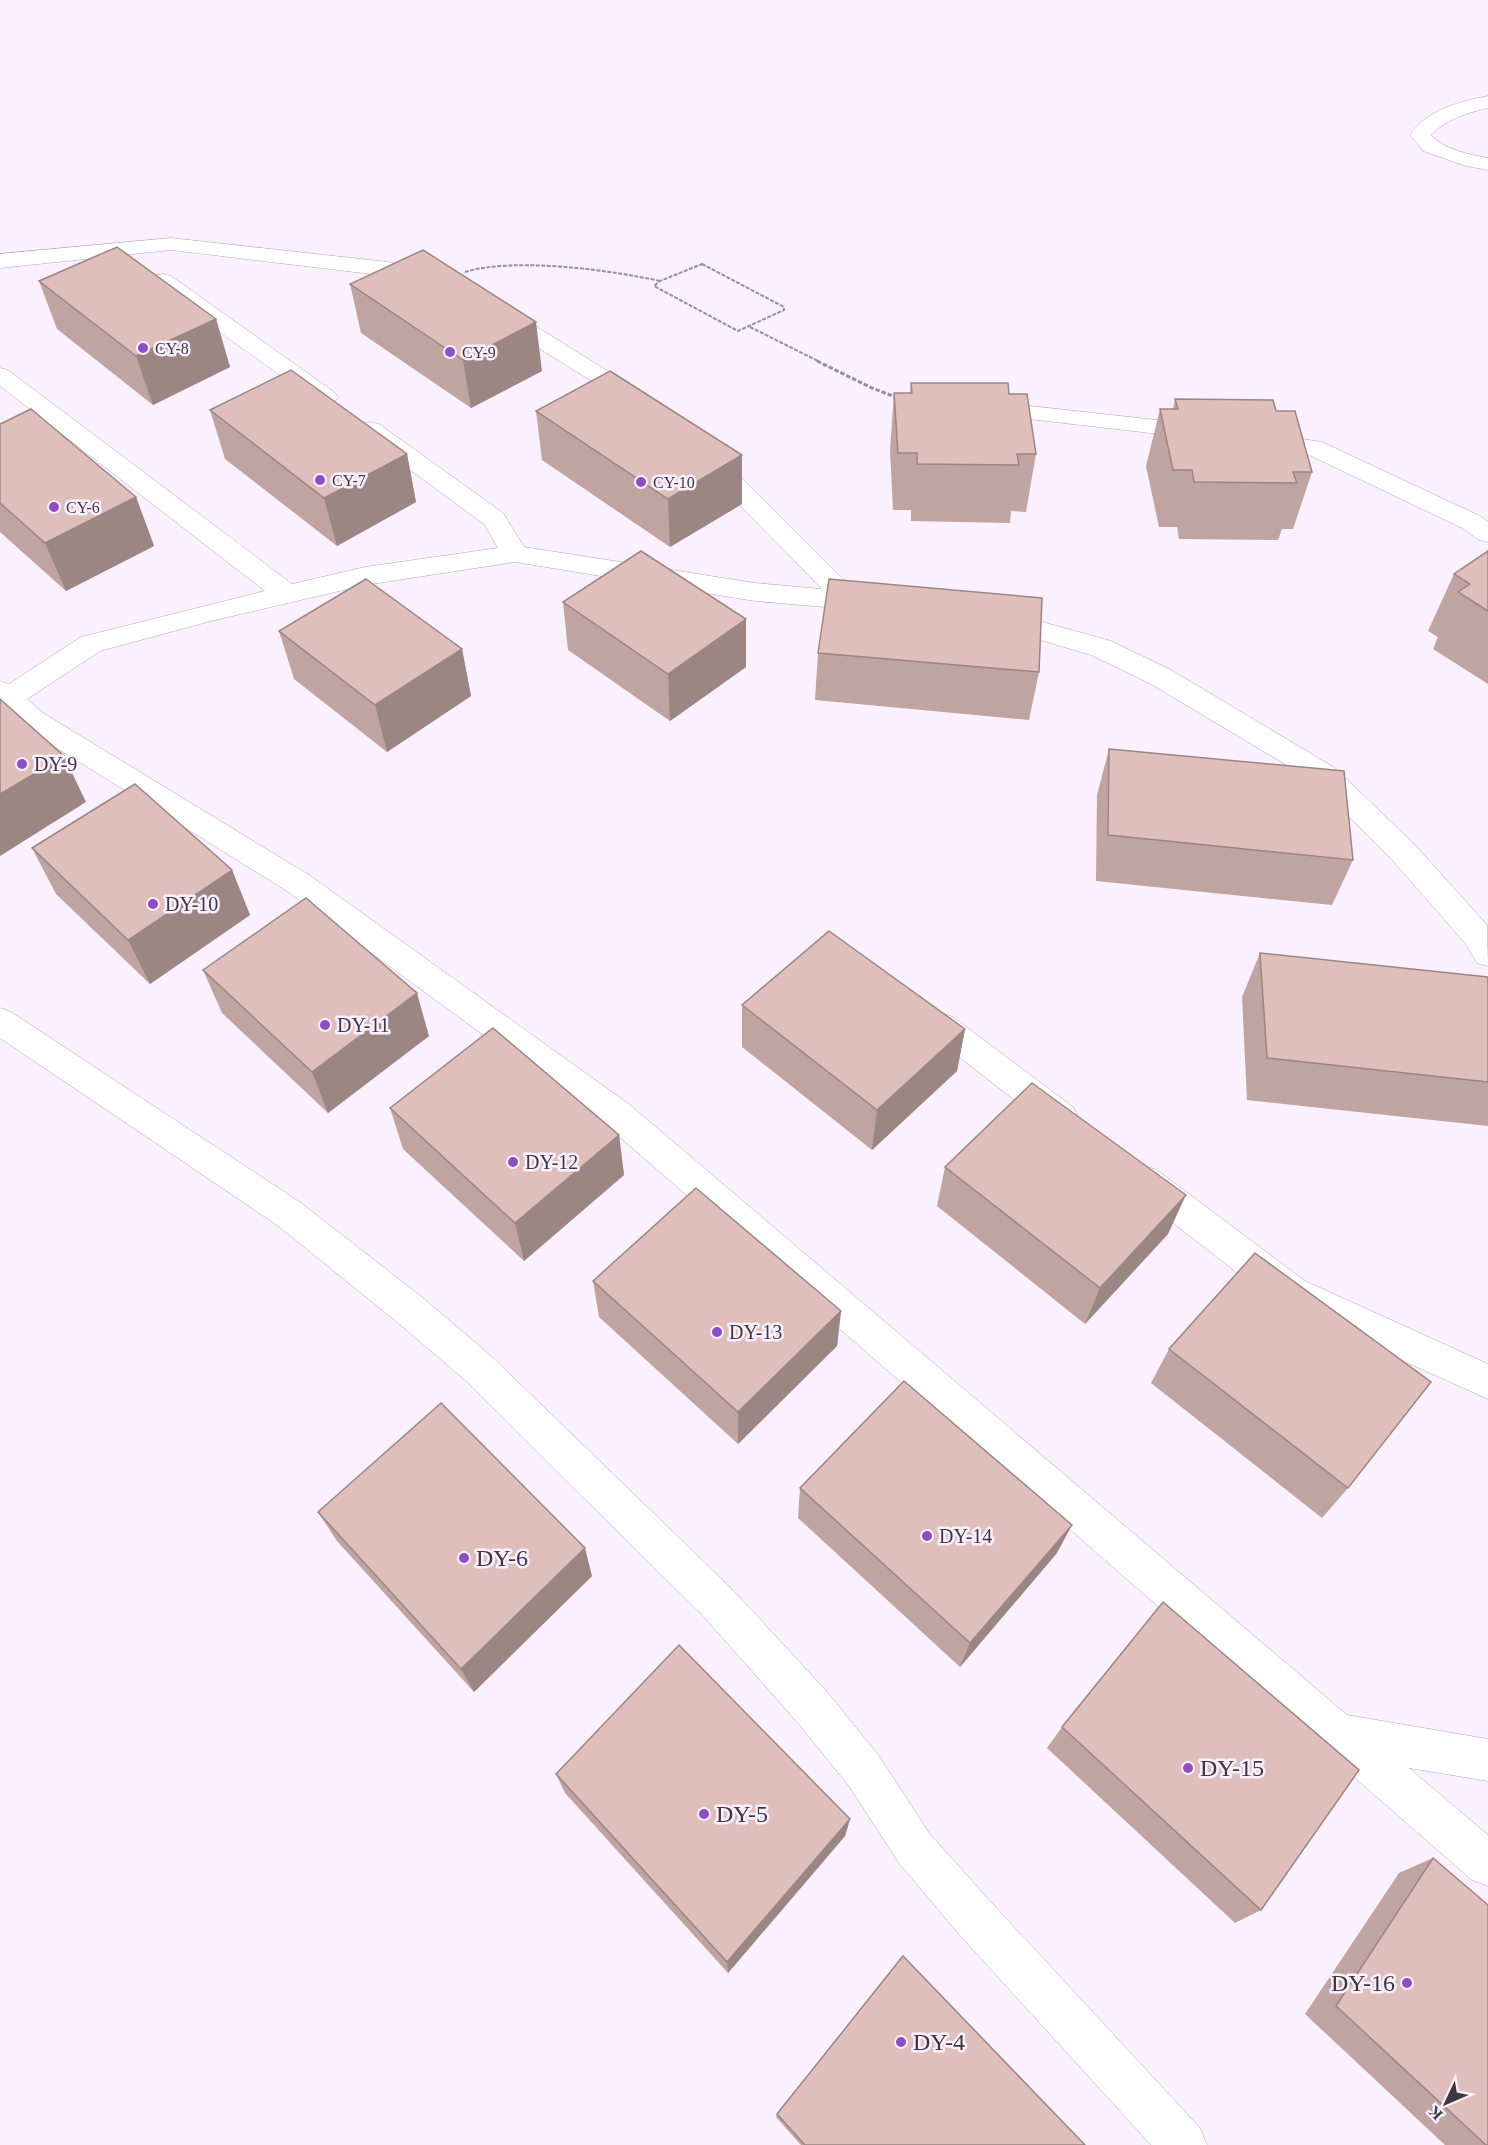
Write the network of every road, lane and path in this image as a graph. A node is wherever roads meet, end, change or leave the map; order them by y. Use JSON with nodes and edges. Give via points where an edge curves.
{"nodes":[{"id":1,"x":1488,"y":102,"type":"edge"},
{"id":2,"x":1488,"y":164,"type":"edge"},
{"id":3,"x":117,"y":249,"type":"junction"},
{"id":4,"x":0,"y":261,"type":"edge"},
{"id":5,"x":660,"y":281,"type":"junction"},
{"id":6,"x":442,"y":282,"type":"joint"},
{"id":7,"x":485,"y":305,"type":"edge"},
{"id":8,"x":750,"y":327,"type":"junction"},
{"id":9,"x":0,"y":375,"type":"edge"},
{"id":10,"x":903,"y":399,"type":"joint"},
{"id":11,"x":653,"y":417,"type":"edge"},
{"id":12,"x":690,"y":447,"type":"edge"},
{"id":13,"x":1488,"y":534,"type":"edge"},
{"id":14,"x":515,"y":554,"type":"junction"},
{"id":15,"x":287,"y":594,"type":"junction"},
{"id":16,"x":847,"y":599,"type":"junction"},
{"id":17,"x":897,"y":606,"type":"edge"},
{"id":18,"x":973,"y":618,"type":"edge"},
{"id":19,"x":4,"y":694,"type":"edge"},
{"id":20,"x":1488,"y":954,"type":"edge"},
{"id":21,"x":0,"y":1021,"type":"edge"},
{"id":22,"x":942,"y":1026,"type":"edge"},
{"id":23,"x":1084,"y":1134,"type":"edge"},
{"id":24,"x":1122,"y":1163,"type":"edge"},
{"id":25,"x":1488,"y":1382,"type":"edge"},
{"id":26,"x":1338,"y":1735,"type":"junction"},
{"id":27,"x":1488,"y":1760,"type":"edge"},
{"id":28,"x":1488,"y":1864,"type":"edge"},
{"id":29,"x":1183,"y":2145,"type":"edge"}],
"edges":[{"from":1,"to":2,"type":"street","via":[[1465,107],[1428,124],[1420,135],[1430,147]]},
{"from":3,"to":4,"type":"street"},
{"from":3,"to":6,"type":"street","via":[[192,246],[388,269]]},
{"from":3,"to":14,"type":"street","via":[[494,519]]},
{"from":5,"to":6,"type":"path","via":[[606,271],[544,267],[471,270]]},
{"from":5,"to":8,"type":"path","via":[[654,286],[726,325],[738,331]]},
{"from":5,"to":8,"type":"path","via":[[707,265],[784,307],[780,313]]},
{"from":7,"to":11,"type":"street","via":[[606,380]]},
{"from":8,"to":10,"type":"path","via":[[872,388]]},
{"from":9,"to":15,"type":"street"},
{"from":10,"to":13,"type":"street","via":[[1128,422],[1313,447],[1471,522]]},
{"from":12,"to":16,"type":"street","via":[[727,477]]},
{"from":14,"to":15,"type":"street","via":[[365,576]]},
{"from":14,"to":16,"type":"street","via":[[755,592]]},
{"from":15,"to":19,"type":"street","via":[[91,644]]},
{"from":16,"to":17,"type":"street"},
{"from":18,"to":20,"type":"street","via":[[1028,627],[1101,648],[1161,677],[1325,775],[1404,853],[1476,934]]},
{"from":19,"to":26,"type":"street","via":[[33,720],[297,883],[618,1115]]},
{"from":21,"to":29,"type":"street","via":[[289,1214],[478,1368],[719,1604],[806,1699],[864,1772],[914,1848]]},
{"from":22,"to":23,"type":"street"},
{"from":24,"to":25,"type":"street","via":[[1292,1293]]},
{"from":26,"to":27,"type":"street"},
{"from":26,"to":28,"type":"street"}]}
